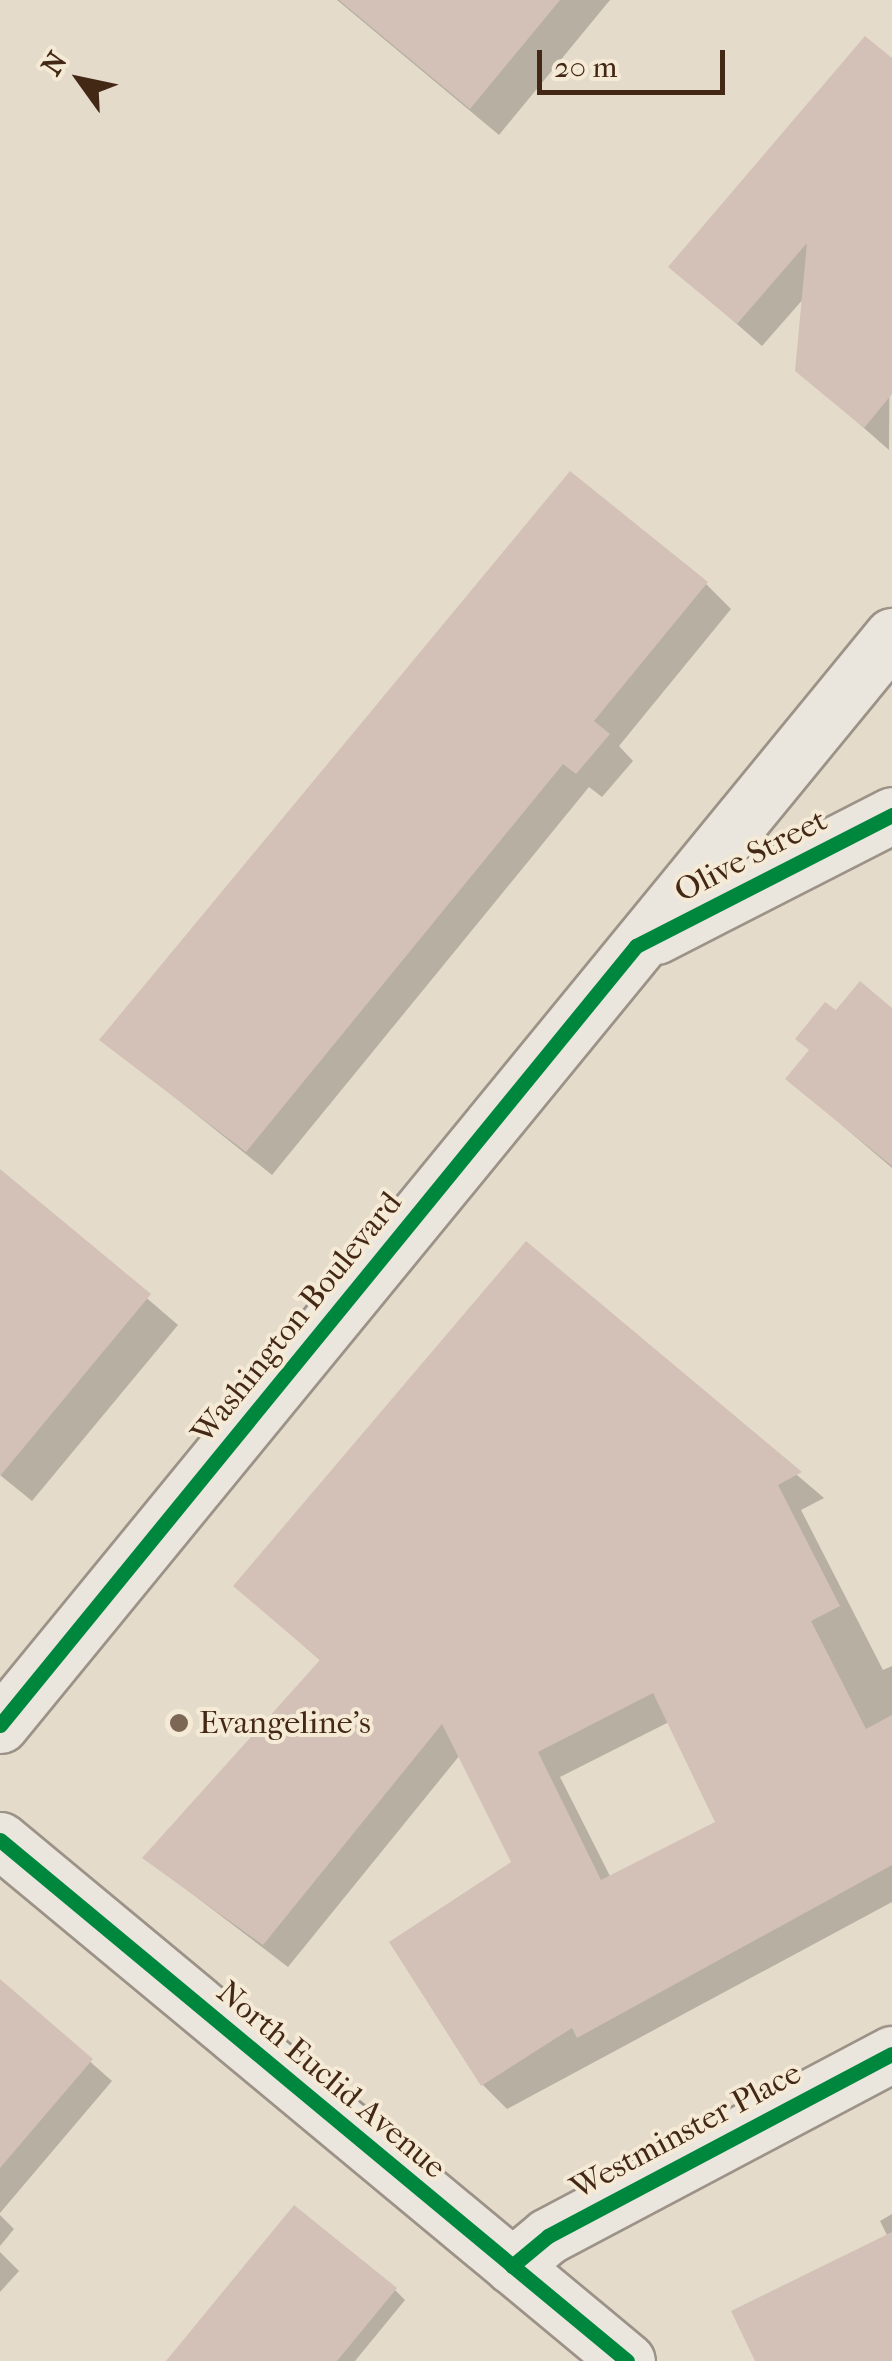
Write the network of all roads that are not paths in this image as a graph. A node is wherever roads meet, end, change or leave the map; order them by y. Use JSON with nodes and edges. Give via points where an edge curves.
{"nodes":[{"id":1,"x":892,"y":636,"type":"edge"},
{"id":2,"x":892,"y":815,"type":"edge"},
{"id":3,"x":636,"y":946,"type":"junction"},
{"id":4,"x":0,"y":1725,"type":"edge"},
{"id":5,"x":0,"y":1840,"type":"edge"},
{"id":6,"x":892,"y":2054,"type":"edge"},
{"id":7,"x":512,"y":2266,"type":"junction"},
{"id":8,"x":628,"y":2361,"type":"edge"}],
"edges":[{"from":1,"to":3,"type":"street","name":"Washington Boulevard"},
{"from":2,"to":3,"type":"street","name":"Olive Street"},
{"from":3,"to":4,"type":"street","name":"Washington Boulevard"},
{"from":5,"to":7,"type":"street","name":"North Euclid Avenue"},
{"from":6,"to":7,"type":"street","name":"Westminster Place","via":[[548,2236]]},
{"from":7,"to":8,"type":"street","name":"North Euclid Avenue"}]}
